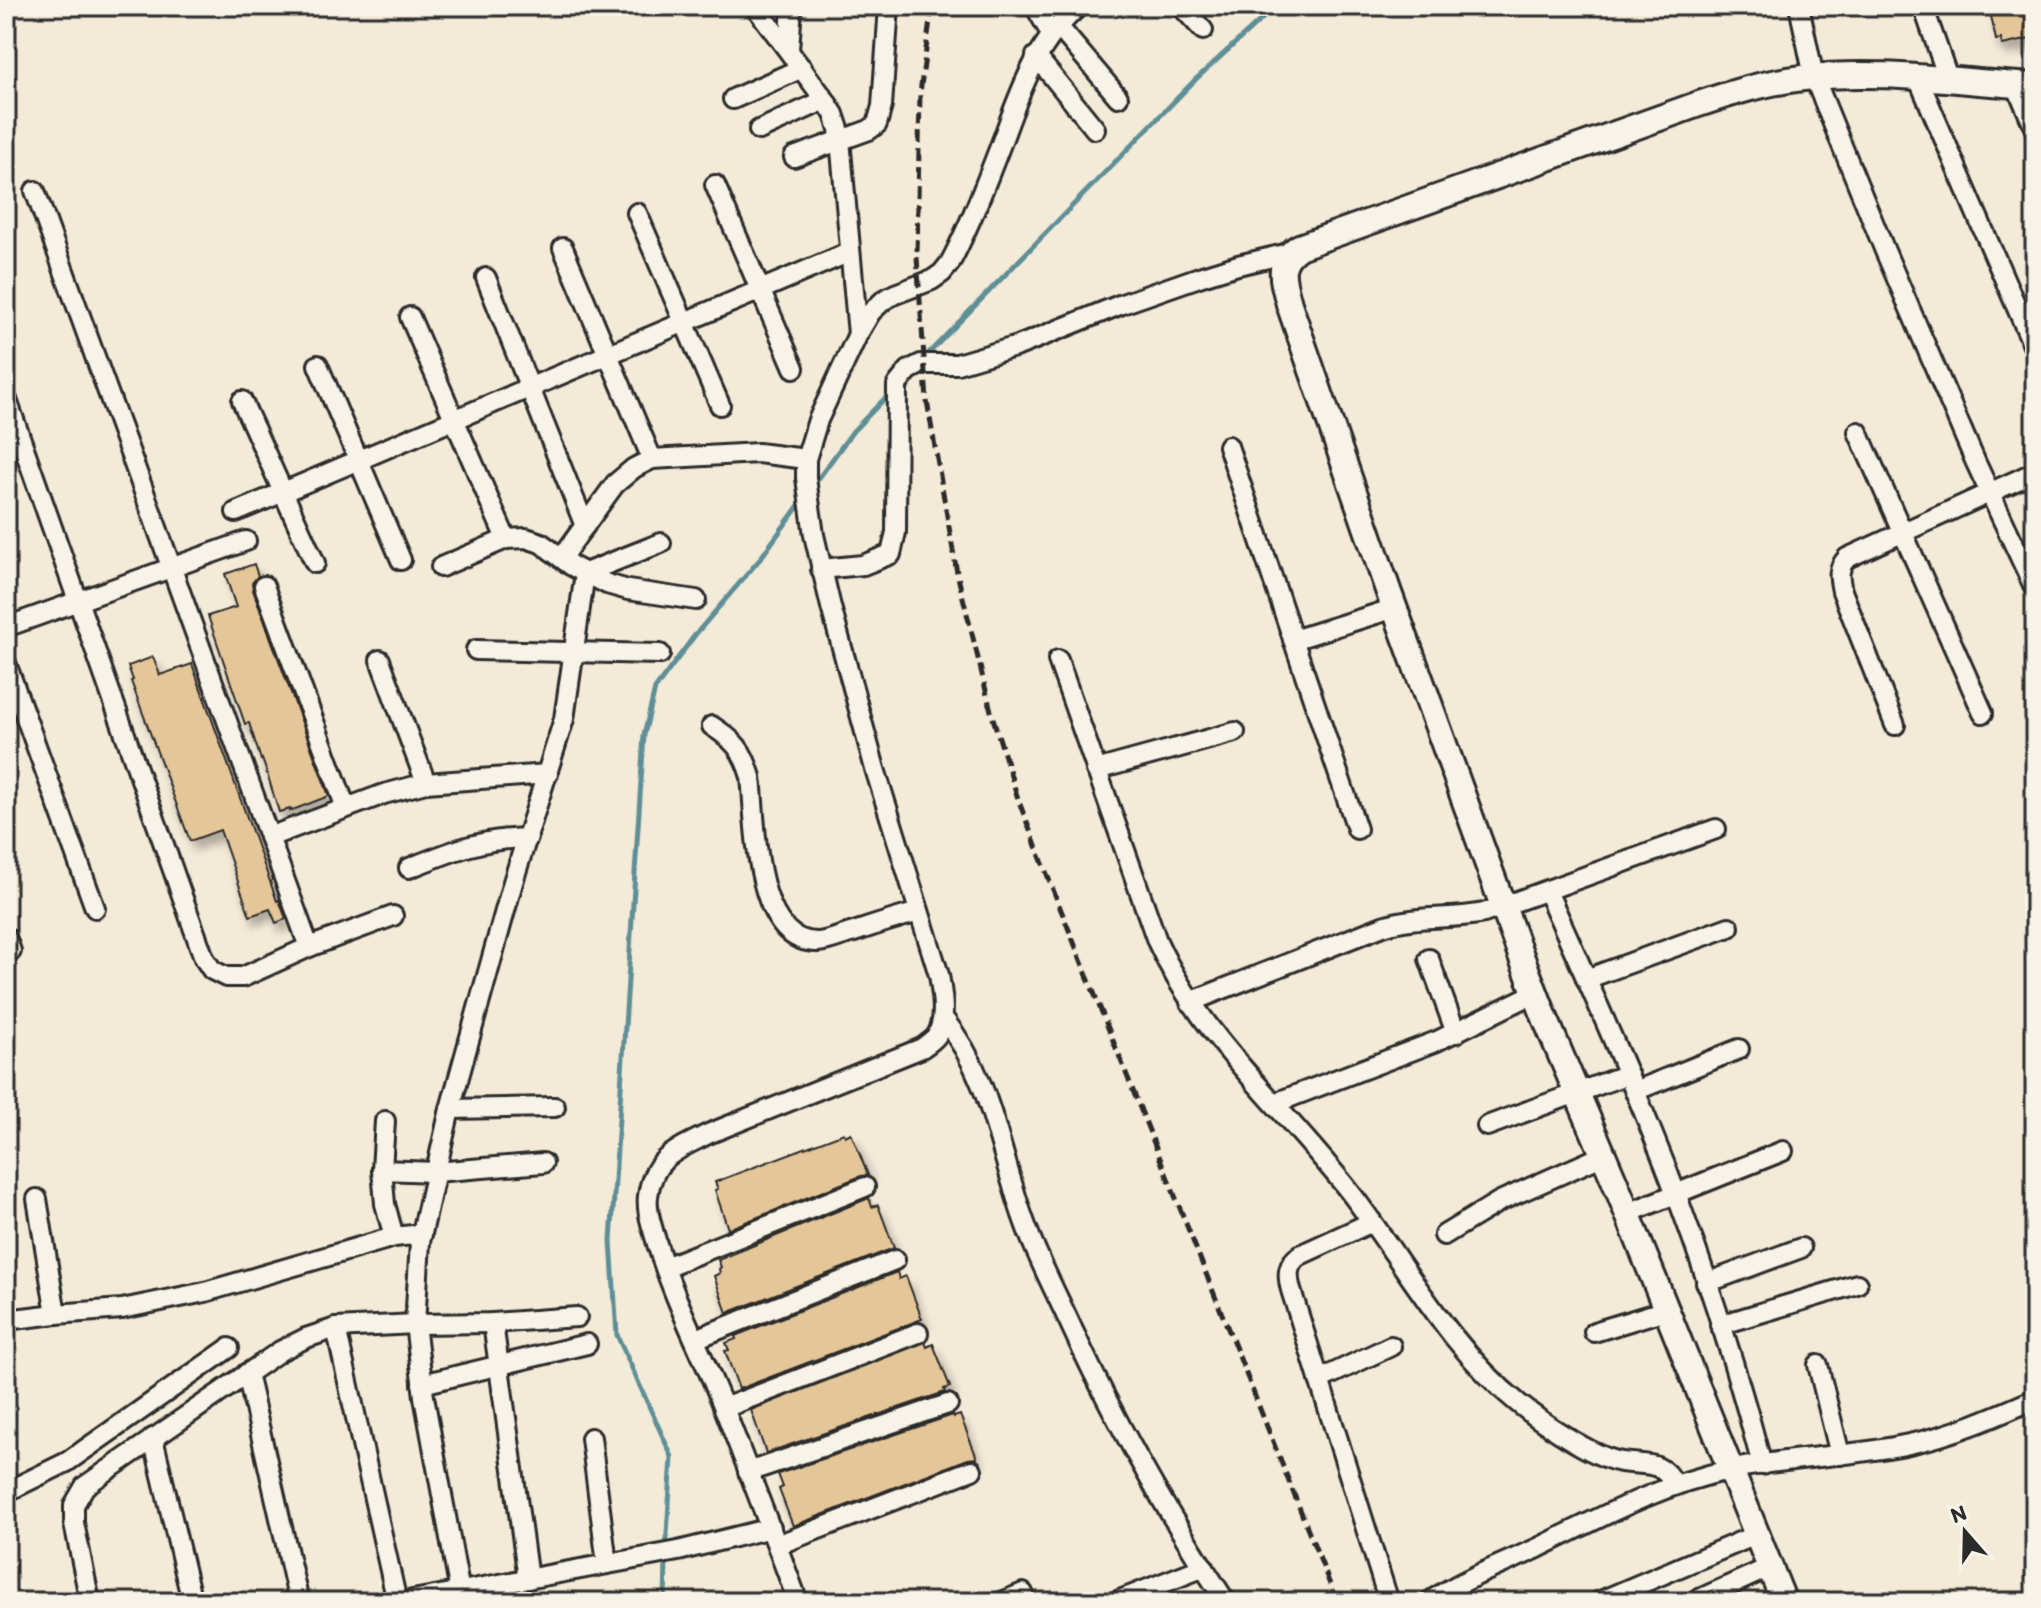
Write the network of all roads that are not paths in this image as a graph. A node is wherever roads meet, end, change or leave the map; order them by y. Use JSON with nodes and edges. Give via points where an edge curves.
{"nodes":[{"id":1,"x":755,"y":6,"type":"edge"},
{"id":2,"x":792,"y":6,"type":"edge"},
{"id":3,"x":889,"y":6,"type":"edge"},
{"id":4,"x":1035,"y":6,"type":"edge"},
{"id":5,"x":1079,"y":6,"type":"edge"},
{"id":6,"x":1181,"y":6,"type":"edge"},
{"id":7,"x":1799,"y":6,"type":"edge"},
{"id":8,"x":1923,"y":6,"type":"edge"},
{"id":9,"x":1054,"y":30,"type":"junction"},
{"id":10,"x":1203,"y":30,"type":"dead end"},
{"id":11,"x":789,"y":50,"type":"junction"},
{"id":12,"x":1036,"y":56,"type":"junction"},
{"id":13,"x":802,"y":68,"type":"junction"},
{"id":14,"x":1814,"y":77,"type":"junction"},
{"id":15,"x":1918,"y":78,"type":"junction"},
{"id":16,"x":1948,"y":78,"type":"junction"},
{"id":17,"x":2026,"y":86,"type":"edge"},
{"id":18,"x":1118,"y":97,"type":"dead end"},
{"id":19,"x":733,"y":99,"type":"dead end"},
{"id":20,"x":825,"y":100,"type":"junction"},
{"id":21,"x":1095,"y":129,"type":"dead end"},
{"id":22,"x":2035,"y":129,"type":"edge"},
{"id":23,"x":759,"y":130,"type":"dead end"},
{"id":24,"x":840,"y":141,"type":"junction"},
{"id":25,"x":794,"y":157,"type":"dead end"},
{"id":26,"x":715,"y":185,"type":"dead end"},
{"id":27,"x":35,"y":191,"type":"dead end"},
{"id":28,"x":637,"y":213,"type":"dead end"},
{"id":29,"x":563,"y":248,"type":"dead end"},
{"id":30,"x":850,"y":252,"type":"junction"},
{"id":31,"x":1289,"y":253,"type":"junction"},
{"id":32,"x":486,"y":278,"type":"dead end"},
{"id":33,"x":760,"y":290,"type":"junction"},
{"id":34,"x":410,"y":317,"type":"dead end"},
{"id":35,"x":684,"y":323,"type":"junction"},
{"id":36,"x":858,"y":334,"type":"junction"},
{"id":37,"x":2035,"y":350,"type":"edge"},
{"id":38,"x":608,"y":355,"type":"junction"},
{"id":39,"x":318,"y":365,"type":"dead end"},
{"id":40,"x":794,"y":368,"type":"dead end"},
{"id":41,"x":531,"y":387,"type":"junction"},
{"id":42,"x":6,"y":397,"type":"edge"},
{"id":43,"x":242,"y":401,"type":"dead end"},
{"id":44,"x":720,"y":405,"type":"dead end"},
{"id":45,"x":454,"y":420,"type":"junction"},
{"id":46,"x":1858,"y":432,"type":"dead end"},
{"id":47,"x":1228,"y":446,"type":"dead end"},
{"id":48,"x":652,"y":459,"type":"junction"},
{"id":49,"x":358,"y":461,"type":"junction"},
{"id":50,"x":806,"y":468,"type":"junction"},
{"id":51,"x":2035,"y":472,"type":"edge"},
{"id":52,"x":1990,"y":492,"type":"junction"},
{"id":53,"x":283,"y":493,"type":"junction"},
{"id":54,"x":236,"y":512,"type":"dead end"},
{"id":55,"x":585,"y":526,"type":"junction"},
{"id":56,"x":1904,"y":532,"type":"junction"},
{"id":57,"x":506,"y":539,"type":"junction"},
{"id":58,"x":246,"y":541,"type":"dead end"},
{"id":59,"x":661,"y":543,"type":"dead end"},
{"id":60,"x":562,"y":557,"type":"junction"},
{"id":61,"x":401,"y":560,"type":"dead end"},
{"id":62,"x":315,"y":563,"type":"dead end"},
{"id":63,"x":441,"y":567,"type":"dead end"},
{"id":64,"x":172,"y":568,"type":"junction"},
{"id":65,"x":821,"y":569,"type":"junction"},
{"id":66,"x":585,"y":573,"type":"junction"},
{"id":67,"x":264,"y":586,"type":"dead end"},
{"id":68,"x":2035,"y":589,"type":"edge"},
{"id":69,"x":696,"y":600,"type":"dead end"},
{"id":70,"x":78,"y":601,"type":"junction"},
{"id":71,"x":1395,"y":608,"type":"junction"},
{"id":72,"x":6,"y":627,"type":"edge"},
{"id":73,"x":1293,"y":640,"type":"junction"},
{"id":74,"x":476,"y":650,"type":"dead end"},
{"id":75,"x":575,"y":652,"type":"junction"},
{"id":76,"x":660,"y":654,"type":"dead end"},
{"id":77,"x":380,"y":660,"type":"dead end"},
{"id":78,"x":1058,"y":660,"type":"dead end"},
{"id":79,"x":6,"y":663,"type":"edge"},
{"id":80,"x":1983,"y":713,"type":"dead end"},
{"id":81,"x":1895,"y":725,"type":"dead end"},
{"id":82,"x":712,"y":726,"type":"dead end"},
{"id":83,"x":1235,"y":732,"type":"dead end"},
{"id":84,"x":1096,"y":770,"type":"junction"},
{"id":85,"x":548,"y":774,"type":"junction"},
{"id":86,"x":426,"y":783,"type":"junction"},
{"id":87,"x":346,"y":808,"type":"junction"},
{"id":88,"x":1357,"y":829,"type":"dead end"},
{"id":89,"x":1716,"y":829,"type":"dead end"},
{"id":90,"x":269,"y":837,"type":"junction"},
{"id":91,"x":528,"y":838,"type":"junction"},
{"id":92,"x":409,"y":868,"type":"dead end"},
{"id":93,"x":1547,"y":891,"type":"junction"},
{"id":94,"x":1502,"y":907,"type":"junction"},
{"id":95,"x":95,"y":908,"type":"dead end"},
{"id":96,"x":919,"y":912,"type":"junction"},
{"id":97,"x":393,"y":916,"type":"dead end"},
{"id":98,"x":1729,"y":927,"type":"dead end"},
{"id":99,"x":309,"y":947,"type":"junction"},
{"id":100,"x":1429,"y":959,"type":"dead end"},
{"id":101,"x":1586,"y":979,"type":"junction"},
{"id":102,"x":1535,"y":993,"type":"junction"},
{"id":103,"x":1190,"y":1002,"type":"junction"},
{"id":104,"x":943,"y":1018,"type":"junction"},
{"id":105,"x":1456,"y":1033,"type":"junction"},
{"id":106,"x":1739,"y":1049,"type":"dead end"},
{"id":107,"x":1631,"y":1082,"type":"junction"},
{"id":108,"x":1578,"y":1094,"type":"junction"},
{"id":109,"x":1275,"y":1103,"type":"junction"},
{"id":110,"x":555,"y":1107,"type":"dead end"},
{"id":111,"x":450,"y":1109,"type":"junction"},
{"id":112,"x":385,"y":1121,"type":"dead end"},
{"id":113,"x":1487,"y":1126,"type":"dead end"},
{"id":114,"x":1783,"y":1151,"type":"dead end"},
{"id":115,"x":1604,"y":1155,"type":"junction"},
{"id":116,"x":543,"y":1163,"type":"dead end"},
{"id":117,"x":382,"y":1170,"type":"junction"},
{"id":118,"x":435,"y":1172,"type":"junction"},
{"id":119,"x":865,"y":1187,"type":"dead end"},
{"id":120,"x":1676,"y":1194,"type":"junction"},
{"id":121,"x":37,"y":1199,"type":"dead end"},
{"id":122,"x":1628,"y":1213,"type":"junction"},
{"id":123,"x":1372,"y":1222,"type":"junction"},
{"id":124,"x":422,"y":1234,"type":"junction"},
{"id":125,"x":1444,"y":1235,"type":"dead end"},
{"id":126,"x":394,"y":1237,"type":"junction"},
{"id":127,"x":1801,"y":1248,"type":"dead end"},
{"id":128,"x":895,"y":1260,"type":"dead end"},
{"id":129,"x":665,"y":1267,"type":"junction"},
{"id":130,"x":1706,"y":1283,"type":"junction"},
{"id":131,"x":1857,"y":1284,"type":"dead end"},
{"id":132,"x":1666,"y":1310,"type":"junction"},
{"id":133,"x":56,"y":1314,"type":"junction"},
{"id":134,"x":577,"y":1317,"type":"dead end"},
{"id":135,"x":6,"y":1320,"type":"edge"},
{"id":136,"x":493,"y":1323,"type":"junction"},
{"id":137,"x":415,"y":1324,"type":"junction"},
{"id":138,"x":1720,"y":1325,"type":"junction"},
{"id":139,"x":336,"y":1328,"type":"junction"},
{"id":140,"x":1594,"y":1332,"type":"dead end"},
{"id":141,"x":918,"y":1333,"type":"dead end"},
{"id":142,"x":695,"y":1339,"type":"junction"},
{"id":143,"x":587,"y":1344,"type":"dead end"},
{"id":144,"x":1391,"y":1346,"type":"dead end"},
{"id":145,"x":229,"y":1348,"type":"dead end"},
{"id":146,"x":499,"y":1365,"type":"junction"},
{"id":147,"x":1818,"y":1365,"type":"dead end"},
{"id":148,"x":247,"y":1373,"type":"junction"},
{"id":149,"x":1319,"y":1380,"type":"junction"},
{"id":150,"x":422,"y":1384,"type":"junction"},
{"id":151,"x":2035,"y":1399,"type":"edge"},
{"id":152,"x":948,"y":1404,"type":"dead end"},
{"id":153,"x":724,"y":1408,"type":"junction"},
{"id":154,"x":153,"y":1438,"type":"junction"},
{"id":155,"x":591,"y":1438,"type":"dead end"},
{"id":156,"x":1840,"y":1455,"type":"junction"},
{"id":157,"x":1762,"y":1465,"type":"junction"},
{"id":158,"x":1731,"y":1469,"type":"junction"},
{"id":159,"x":972,"y":1470,"type":"dead end"},
{"id":160,"x":748,"y":1472,"type":"junction"},
{"id":161,"x":1674,"y":1485,"type":"junction"},
{"id":162,"x":6,"y":1492,"type":"edge"},
{"id":163,"x":1758,"y":1534,"type":"junction"},
{"id":164,"x":774,"y":1536,"type":"junction"},
{"id":165,"x":607,"y":1564,"type":"junction"},
{"id":166,"x":1204,"y":1567,"type":"junction"},
{"id":167,"x":1770,"y":1567,"type":"junction"},
{"id":168,"x":528,"y":1579,"type":"junction"},
{"id":169,"x":1023,"y":1593,"type":"dead end"},
{"id":170,"x":460,"y":1597,"type":"edge"},
{"id":171,"x":90,"y":1602,"type":"edge"},
{"id":172,"x":192,"y":1602,"type":"edge"},
{"id":173,"x":299,"y":1602,"type":"edge"},
{"id":174,"x":399,"y":1602,"type":"edge"},
{"id":175,"x":798,"y":1602,"type":"edge"},
{"id":176,"x":1001,"y":1602,"type":"edge"},
{"id":177,"x":1115,"y":1602,"type":"edge"},
{"id":178,"x":1226,"y":1602,"type":"edge"},
{"id":179,"x":1389,"y":1602,"type":"edge"},
{"id":180,"x":1429,"y":1602,"type":"edge"},
{"id":181,"x":1598,"y":1602,"type":"edge"},
{"id":182,"x":1693,"y":1602,"type":"edge"},
{"id":183,"x":1784,"y":1602,"type":"edge"}],
"edges":[{"from":1,"to":11,"type":"street"},
{"from":2,"to":11,"type":"street"},
{"from":3,"to":24,"type":"street","via":[[880,118],[869,130]]},
{"from":4,"to":9,"type":"street"},
{"from":5,"to":9,"type":"street"},
{"from":6,"to":10,"type":"street"},
{"from":7,"to":14,"type":"street"},
{"from":8,"to":16,"type":"street"},
{"from":9,"to":12,"type":"street"},
{"from":9,"to":18,"type":"street"},
{"from":11,"to":13,"type":"street"},
{"from":12,"to":21,"type":"street"},
{"from":12,"to":36,"type":"street","via":[[950,263],[932,280],[884,300]]},
{"from":13,"to":19,"type":"street"},
{"from":13,"to":20,"type":"street"},
{"from":14,"to":15,"type":"street"},
{"from":14,"to":31,"type":"street","via":[[1733,92]]},
{"from":14,"to":52,"type":"street"},
{"from":15,"to":16,"type":"street"},
{"from":15,"to":37,"type":"street"},
{"from":16,"to":17,"type":"street"},
{"from":17,"to":22,"type":"street"},
{"from":20,"to":23,"type":"street"},
{"from":20,"to":24,"type":"street"},
{"from":24,"to":25,"type":"street"},
{"from":24,"to":30,"type":"street"},
{"from":26,"to":33,"type":"street"},
{"from":27,"to":64,"type":"street"},
{"from":28,"to":35,"type":"street"},
{"from":29,"to":38,"type":"street"},
{"from":30,"to":33,"type":"street"},
{"from":30,"to":36,"type":"street"},
{"from":31,"to":65,"type":"street","via":[[1202,276],[1018,346],[957,364],[921,364],[909,370],[897,385],[896,532],[891,554],[863,565]]},
{"from":31,"to":71,"type":"street","via":[[1282,272],[1289,304]]},
{"from":32,"to":41,"type":"street"},
{"from":33,"to":35,"type":"street"},
{"from":33,"to":40,"type":"street"},
{"from":34,"to":45,"type":"street"},
{"from":35,"to":38,"type":"street"},
{"from":35,"to":44,"type":"street"},
{"from":36,"to":50,"type":"street","via":[[818,420]]},
{"from":38,"to":41,"type":"street"},
{"from":38,"to":48,"type":"street"},
{"from":39,"to":49,"type":"street"},
{"from":41,"to":45,"type":"street"},
{"from":41,"to":55,"type":"street"},
{"from":42,"to":70,"type":"street"},
{"from":43,"to":53,"type":"street"},
{"from":45,"to":49,"type":"street"},
{"from":45,"to":57,"type":"street"},
{"from":46,"to":56,"type":"street"},
{"from":47,"to":73,"type":"street"},
{"from":48,"to":50,"type":"street","via":[[758,453]]},
{"from":48,"to":55,"type":"street","via":[[615,484]]},
{"from":49,"to":53,"type":"street"},
{"from":49,"to":61,"type":"street"},
{"from":50,"to":65,"type":"street"},
{"from":51,"to":52,"type":"street"},
{"from":52,"to":56,"type":"street"},
{"from":52,"to":68,"type":"street"},
{"from":53,"to":54,"type":"street"},
{"from":53,"to":62,"type":"street"},
{"from":55,"to":60,"type":"street"},
{"from":56,"to":80,"type":"street"},
{"from":56,"to":81,"type":"street","via":[[1847,558],[1839,570],[1842,591]]},
{"from":57,"to":60,"type":"street","via":[[526,538]]},
{"from":57,"to":63,"type":"street"},
{"from":58,"to":64,"type":"street"},
{"from":59,"to":66,"type":"street"},
{"from":60,"to":66,"type":"street"},
{"from":64,"to":70,"type":"street"},
{"from":64,"to":90,"type":"street"},
{"from":65,"to":96,"type":"street"},
{"from":66,"to":69,"type":"street","via":[[628,590]]},
{"from":66,"to":75,"type":"street"},
{"from":67,"to":87,"type":"street"},
{"from":70,"to":72,"type":"street"},
{"from":70,"to":99,"type":"street","via":[[212,970],[243,977]]},
{"from":71,"to":73,"type":"street"},
{"from":71,"to":94,"type":"street"},
{"from":73,"to":88,"type":"street"},
{"from":74,"to":75,"type":"street"},
{"from":75,"to":76,"type":"street"},
{"from":75,"to":85,"type":"street"},
{"from":77,"to":86,"type":"street"},
{"from":78,"to":84,"type":"street"},
{"from":79,"to":95,"type":"street"},
{"from":82,"to":96,"type":"street","via":[[736,743],[747,762],[760,871],[775,914],[788,931],[825,941]]},
{"from":83,"to":84,"type":"street"},
{"from":84,"to":103,"type":"street","via":[[1157,941]]},
{"from":85,"to":86,"type":"street"},
{"from":85,"to":91,"type":"street"},
{"from":86,"to":87,"type":"street"},
{"from":87,"to":90,"type":"street"},
{"from":89,"to":93,"type":"street"},
{"from":90,"to":99,"type":"street"},
{"from":91,"to":92,"type":"street","via":[[465,846]]},
{"from":91,"to":111,"type":"street"},
{"from":93,"to":94,"type":"street"},
{"from":93,"to":101,"type":"street"},
{"from":94,"to":102,"type":"street"},
{"from":94,"to":103,"type":"street","via":[[1470,916],[1398,921]]},
{"from":96,"to":104,"type":"street","via":[[939,975]]},
{"from":97,"to":99,"type":"street"},
{"from":98,"to":101,"type":"street"},
{"from":100,"to":105,"type":"street"},
{"from":101,"to":107,"type":"street"},
{"from":102,"to":105,"type":"street"},
{"from":102,"to":108,"type":"street"},
{"from":103,"to":109,"type":"street"},
{"from":104,"to":129,"type":"street","via":[[936,1036],[922,1048],[708,1134],[663,1159],[648,1196]]},
{"from":104,"to":166,"type":"street","via":[[978,1073],[1026,1227],[1087,1361]]},
{"from":105,"to":109,"type":"street"},
{"from":106,"to":107,"type":"street"},
{"from":107,"to":108,"type":"street"},
{"from":107,"to":120,"type":"street"},
{"from":108,"to":113,"type":"street"},
{"from":108,"to":115,"type":"street"},
{"from":109,"to":123,"type":"street"},
{"from":110,"to":111,"type":"street"},
{"from":111,"to":118,"type":"street"},
{"from":112,"to":117,"type":"street"},
{"from":114,"to":120,"type":"street"},
{"from":115,"to":122,"type":"street"},
{"from":115,"to":125,"type":"street","via":[[1511,1195]]},
{"from":116,"to":118,"type":"street"},
{"from":117,"to":118,"type":"street"},
{"from":117,"to":126,"type":"street"},
{"from":118,"to":124,"type":"street"},
{"from":119,"to":129,"type":"street"},
{"from":120,"to":122,"type":"street"},
{"from":120,"to":130,"type":"street"},
{"from":121,"to":133,"type":"street"},
{"from":122,"to":132,"type":"street"},
{"from":123,"to":149,"type":"street","via":[[1309,1249],[1288,1268]]},
{"from":123,"to":161,"type":"street","via":[[1454,1337],[1519,1404],[1604,1457],[1661,1468]]},
{"from":124,"to":126,"type":"street"},
{"from":124,"to":137,"type":"street"},
{"from":126,"to":133,"type":"street","via":[[205,1292],[122,1309]]},
{"from":127,"to":130,"type":"street"},
{"from":128,"to":142,"type":"street"},
{"from":129,"to":142,"type":"street"},
{"from":130,"to":138,"type":"street"},
{"from":131,"to":138,"type":"street"},
{"from":132,"to":140,"type":"street"},
{"from":132,"to":158,"type":"street"},
{"from":133,"to":135,"type":"street"},
{"from":134,"to":136,"type":"street"},
{"from":136,"to":137,"type":"street"},
{"from":136,"to":146,"type":"street"},
{"from":137,"to":139,"type":"street"},
{"from":137,"to":150,"type":"street"},
{"from":138,"to":157,"type":"street"},
{"from":139,"to":148,"type":"street","via":[[280,1351]]},
{"from":139,"to":174,"type":"street"},
{"from":141,"to":153,"type":"street"},
{"from":142,"to":153,"type":"street"},
{"from":143,"to":146,"type":"street"},
{"from":144,"to":149,"type":"street"},
{"from":145,"to":162,"type":"street","via":[[67,1462]]},
{"from":146,"to":150,"type":"street"},
{"from":146,"to":168,"type":"street"},
{"from":147,"to":156,"type":"street"},
{"from":148,"to":154,"type":"street"},
{"from":148,"to":173,"type":"street"},
{"from":149,"to":179,"type":"street"},
{"from":150,"to":170,"type":"street"},
{"from":151,"to":156,"type":"street","via":[[1924,1441]]},
{"from":152,"to":160,"type":"street"},
{"from":153,"to":160,"type":"street"},
{"from":154,"to":171,"type":"street","via":[[85,1486],[74,1505]]},
{"from":154,"to":172,"type":"street"},
{"from":155,"to":165,"type":"street"},
{"from":156,"to":157,"type":"street"},
{"from":157,"to":158,"type":"street"},
{"from":158,"to":161,"type":"street"},
{"from":158,"to":163,"type":"street"},
{"from":159,"to":164,"type":"street"},
{"from":160,"to":164,"type":"street"},
{"from":161,"to":180,"type":"street"},
{"from":163,"to":167,"type":"street"},
{"from":163,"to":181,"type":"street"},
{"from":164,"to":165,"type":"street"},
{"from":164,"to":175,"type":"street"},
{"from":165,"to":168,"type":"street"},
{"from":166,"to":177,"type":"street"},
{"from":166,"to":178,"type":"street"},
{"from":167,"to":182,"type":"street"},
{"from":167,"to":183,"type":"street"},
{"from":168,"to":170,"type":"street"},
{"from":169,"to":176,"type":"street"},
{"from":170,"to":174,"type":"street"}]}
